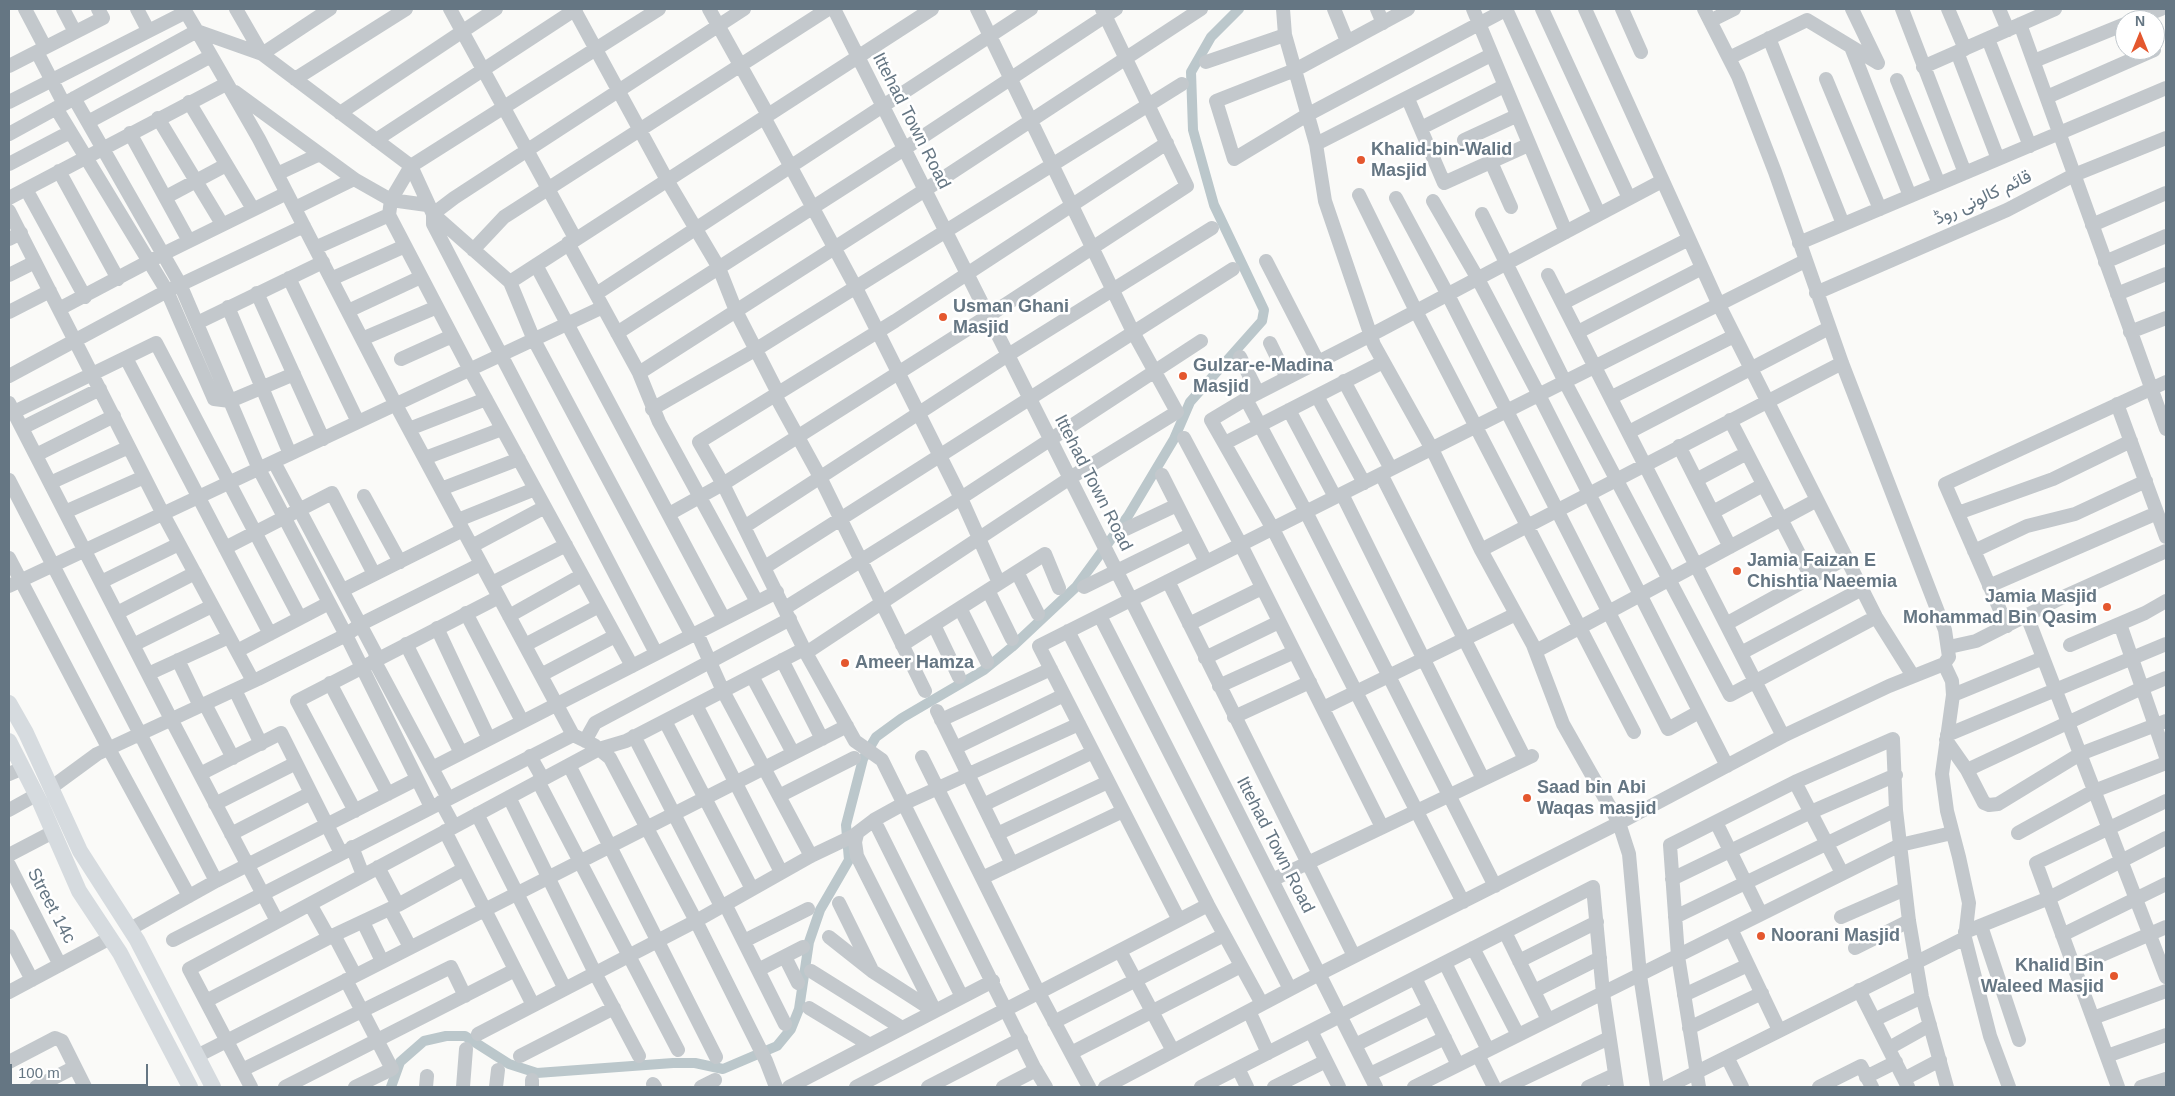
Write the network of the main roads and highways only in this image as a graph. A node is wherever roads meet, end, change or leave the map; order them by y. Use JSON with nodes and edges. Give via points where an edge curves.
{"nodes":[{"id":1,"x":9,"y":703,"type":"edge"},
{"id":2,"x":9,"y":741,"type":"edge"},
{"id":3,"x":16,"y":771,"type":"edge"},
{"id":4,"x":190,"y":1087,"type":"edge"},
{"id":5,"x":213,"y":1087,"type":"edge"}],
"edges":[{"from":1,"to":5,"type":"main road","via":[[80,851],[130,929]]},
{"from":2,"to":3,"type":"main road"},
{"from":3,"to":4,"type":"main road","via":[[36,795],[79,891],[110,938]]}]}
